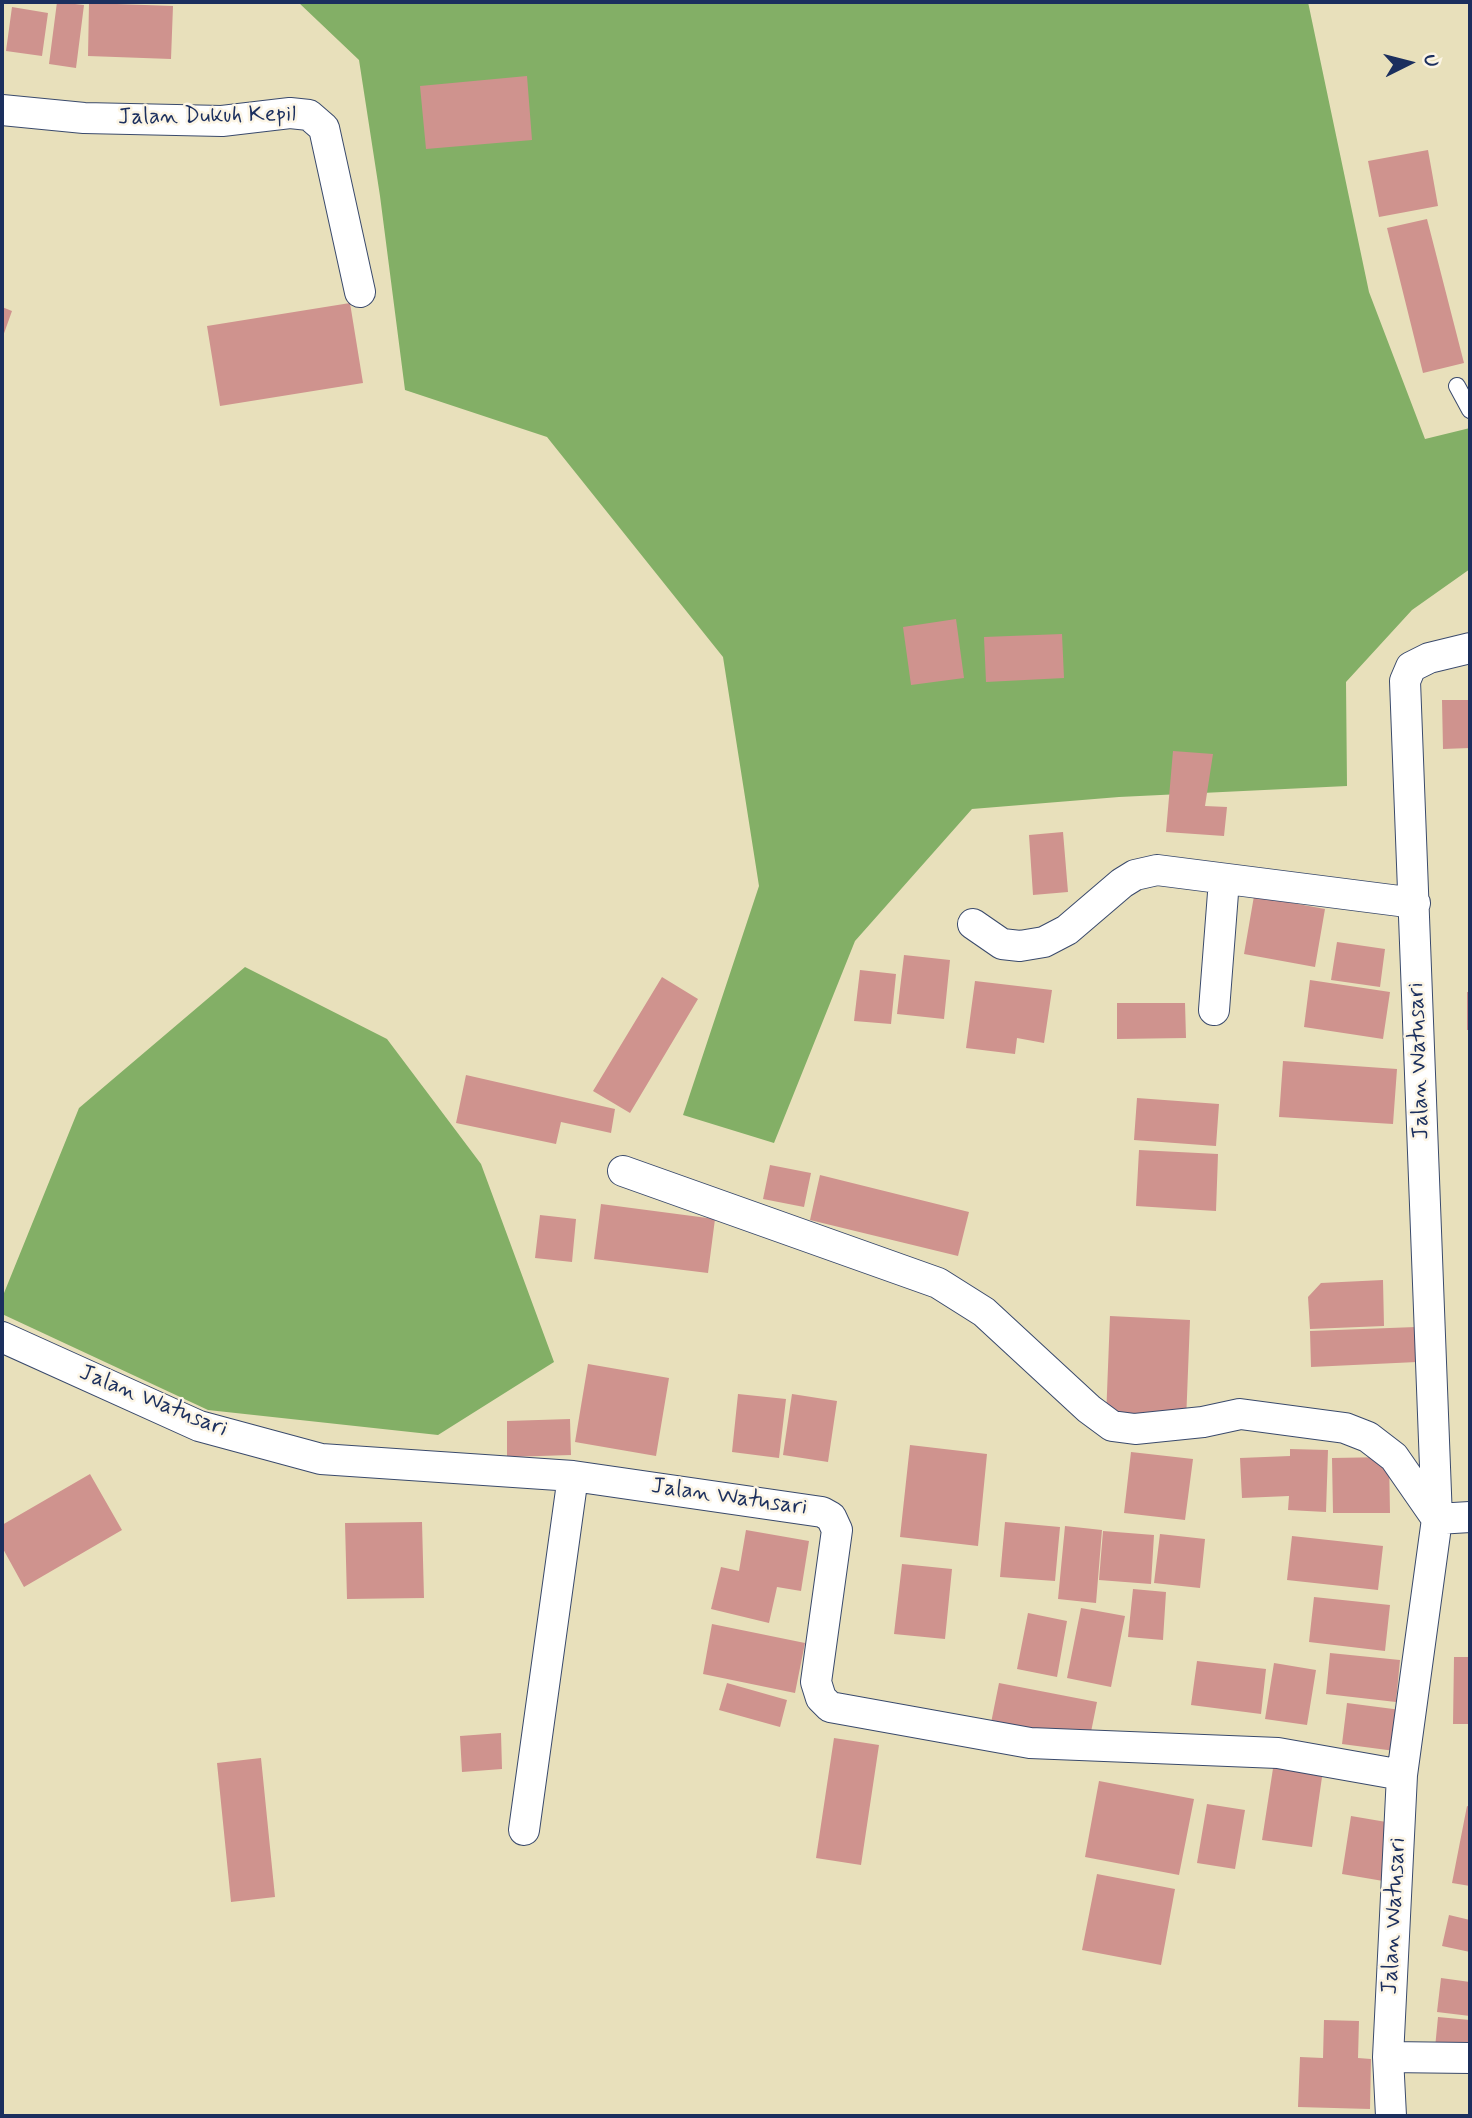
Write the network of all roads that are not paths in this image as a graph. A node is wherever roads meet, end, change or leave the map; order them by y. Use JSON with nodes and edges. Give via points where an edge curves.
{"nodes":[{"id":1,"x":2,"y":110,"type":"edge"},
{"id":2,"x":360,"y":292,"type":"dead end"},
{"id":3,"x":1457,"y":386,"type":"dead end"},
{"id":4,"x":1470,"y":410,"type":"edge"},
{"id":5,"x":1470,"y":648,"type":"edge"},
{"id":6,"x":1224,"y":880,"type":"junction"},
{"id":7,"x":1415,"y":903,"type":"junction"},
{"id":8,"x":973,"y":923,"type":"dead end"},
{"id":9,"x":1214,"y":1010,"type":"dead end"},
{"id":10,"x":623,"y":1171,"type":"dead end"},
{"id":11,"x":2,"y":1337,"type":"edge"},
{"id":12,"x":573,"y":1476,"type":"junction"},
{"id":13,"x":1470,"y":1517,"type":"edge"},
{"id":14,"x":1437,"y":1519,"type":"junction"},
{"id":15,"x":1402,"y":1775,"type":"junction"},
{"id":16,"x":524,"y":1830,"type":"dead end"},
{"id":17,"x":1388,"y":2057,"type":"junction"},
{"id":18,"x":1470,"y":2058,"type":"edge"},
{"id":19,"x":1391,"y":2116,"type":"edge"}],
"edges":[{"from":1,"to":2,"type":"street","name":"Jalan Dukuh Kepil","via":[[85,118],[208,121],[309,115],[324,128]]},
{"from":3,"to":4,"type":"lane"},
{"from":5,"to":7,"type":"street","name":"Jalan Watusari","via":[[1411,667],[1405,681]]},
{"from":6,"to":7,"type":"street"},
{"from":6,"to":8,"type":"street","via":[[1157,870],[1135,875],[1067,930],[1044,942],[1002,944]]},
{"from":6,"to":9,"type":"street"},
{"from":7,"to":14,"type":"street","name":"Jalan Watusari"},
{"from":10,"to":14,"type":"street","via":[[938,1283],[984,1312],[1112,1426],[1135,1429],[1240,1414],[1345,1429],[1368,1437],[1394,1457]]},
{"from":11,"to":12,"type":"street","name":"Jalan Watusari","via":[[199,1426],[321,1459]]},
{"from":12,"to":15,"type":"street","name":"Jalan Watusari","via":[[822,1512],[831,1517],[836,1530],[816,1682],[830,1707],[1030,1743],[1278,1753]]},
{"from":12,"to":16,"type":"street"},
{"from":13,"to":14,"type":"street"},
{"from":14,"to":15,"type":"street","name":"Jalan Watusari"},
{"from":15,"to":17,"type":"street","name":"Jalan Watusari"},
{"from":17,"to":18,"type":"street"},
{"from":17,"to":19,"type":"street","name":"Jalan Watusari"}]}
